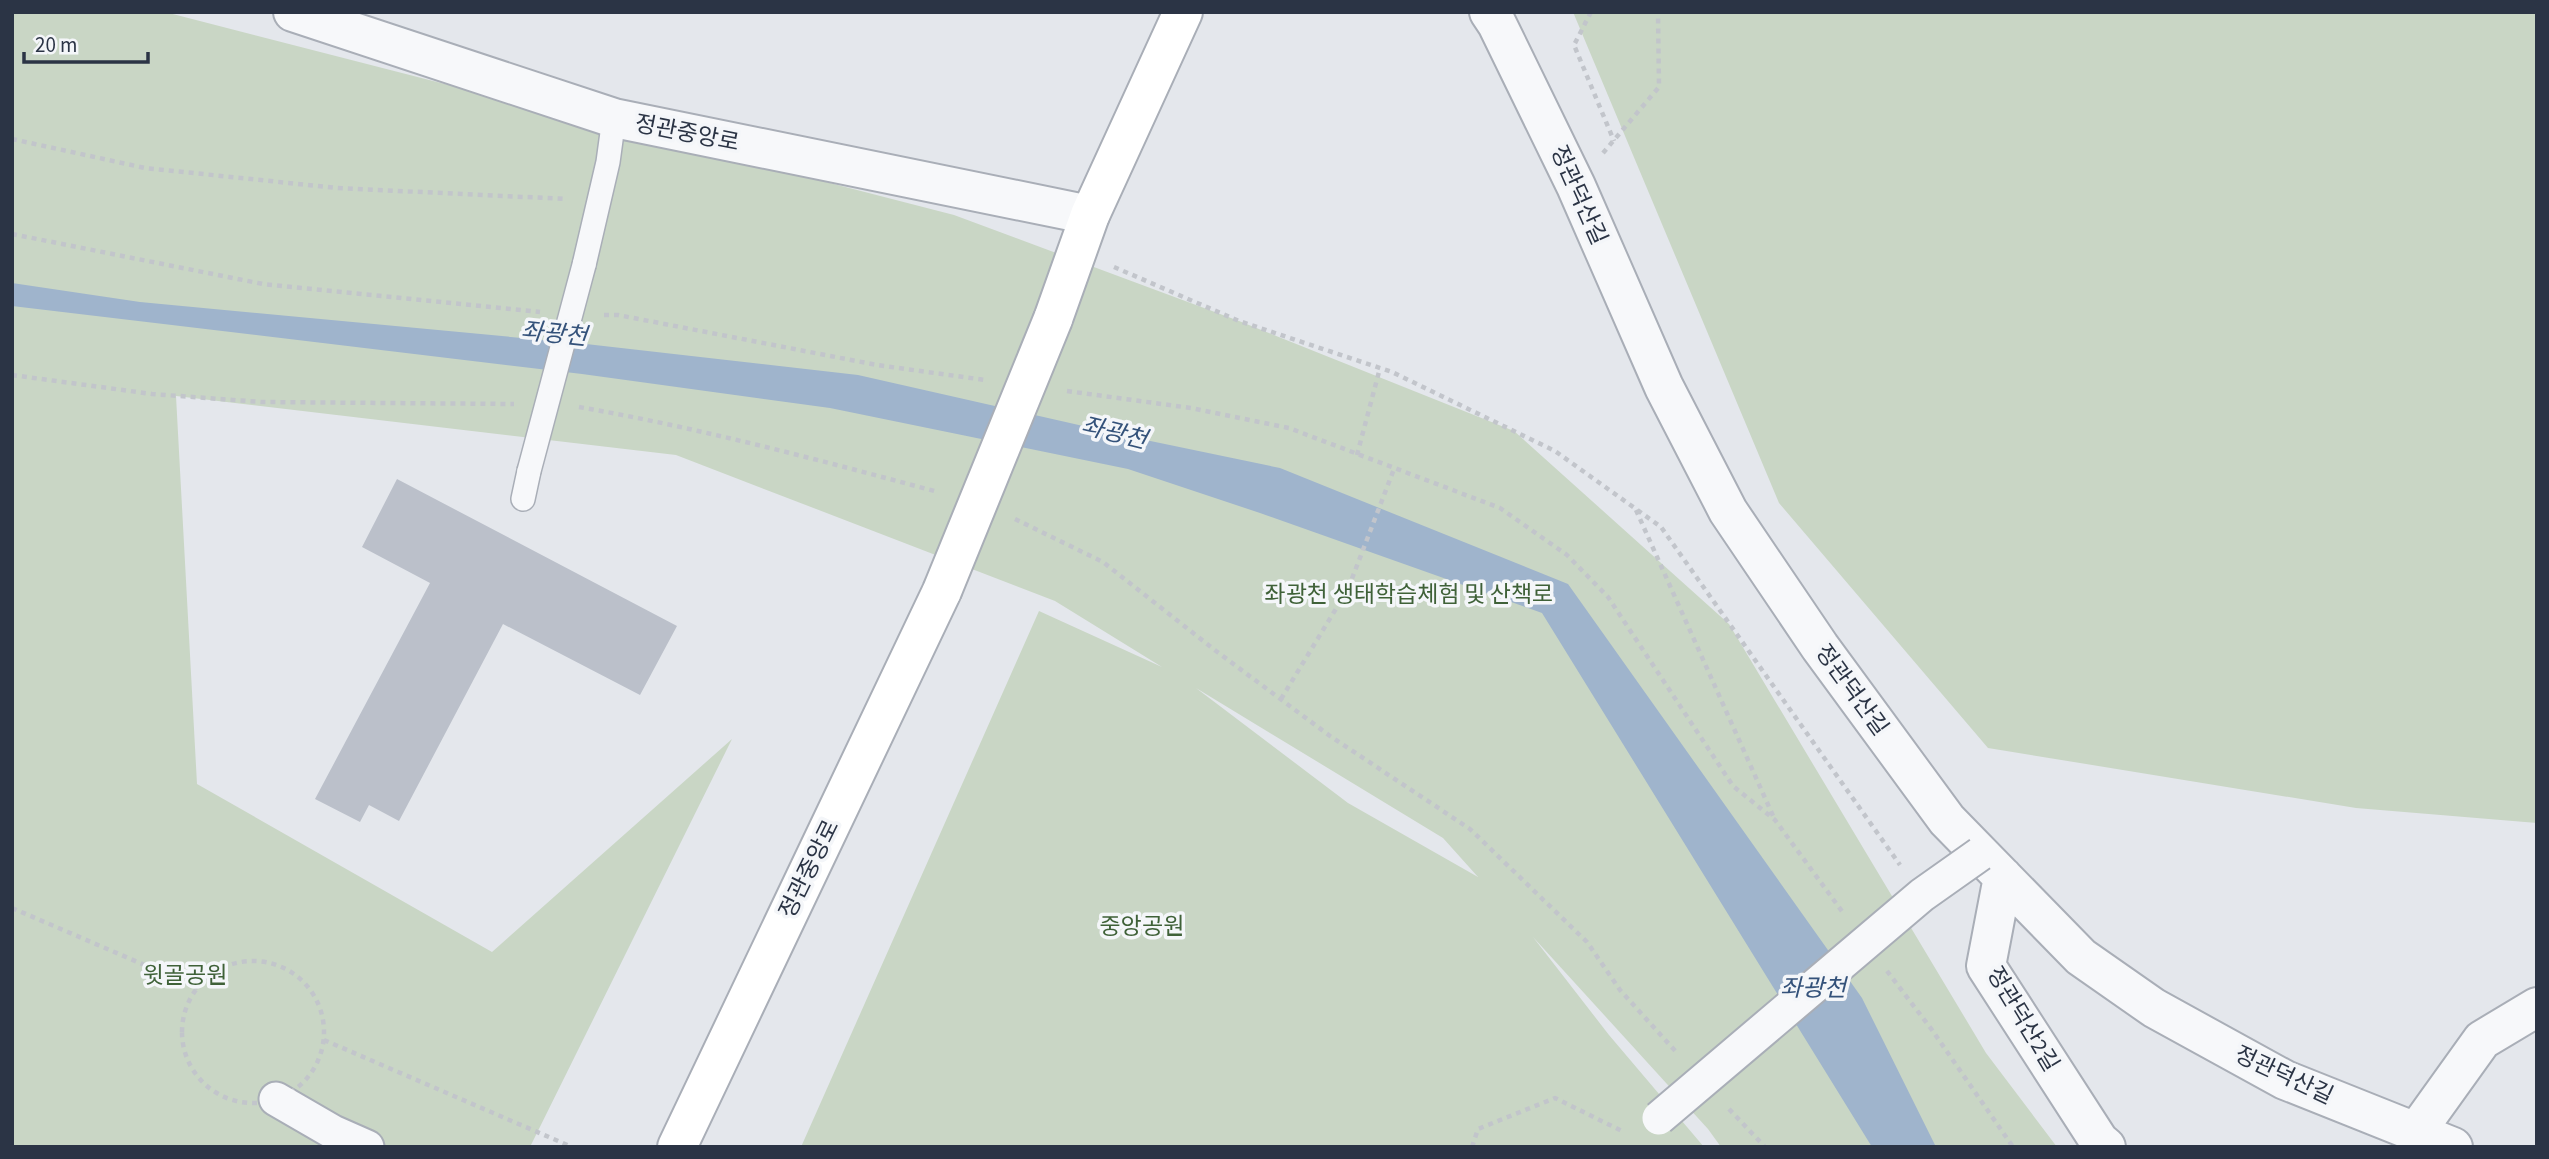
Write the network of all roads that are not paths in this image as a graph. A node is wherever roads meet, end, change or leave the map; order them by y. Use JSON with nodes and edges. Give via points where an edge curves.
{"nodes":[{"id":1,"x":293,"y":12,"type":"edge"},
{"id":2,"x":1183,"y":12,"type":"edge"},
{"id":3,"x":1489,"y":12,"type":"edge"},
{"id":4,"x":614,"y":118,"type":"junction"},
{"id":5,"x":1090,"y":215,"type":"junction"},
{"id":6,"x":523,"y":499,"type":"dead end"},
{"id":7,"x":1992,"y":865,"type":"junction"},
{"id":8,"x":2537,"y":1007,"type":"edge"},
{"id":9,"x":276,"y":1099,"type":"road end"},
{"id":10,"x":1659,"y":1118,"type":"dead end"},
{"id":11,"x":2416,"y":1132,"type":"junction"},
{"id":12,"x":367,"y":1147,"type":"edge"},
{"id":13,"x":677,"y":1147,"type":"edge"},
{"id":14,"x":2106,"y":1147,"type":"edge"},
{"id":15,"x":2453,"y":1147,"type":"edge"}],
"edges":[{"from":1,"to":4,"type":"street","name":"정관중앙로"},
{"from":2,"to":5,"type":"main road"},
{"from":3,"to":7,"type":"street","name":"정관덕산길","via":[[1576,186],[1664,387],[1728,511],[1820,647],[1947,820]]},
{"from":4,"to":5,"type":"street","name":"정관중앙로"},
{"from":4,"to":6,"type":"lane","bridge":true,"via":[[584,265]]},
{"from":5,"to":13,"type":"main road","name":"정관중앙로","bridge":true,"via":[[1054,319],[942,591]]},
{"from":7,"to":10,"type":"street","bridge":true,"via":[[1922,895]]},
{"from":7,"to":11,"type":"street","name":"정관덕산길","via":[[2081,957],[2154,1008],[2285,1080]]},
{"from":7,"to":14,"type":"street","name":"정관덕산2길","via":[[1986,966]]},
{"from":8,"to":11,"type":"street","via":[[2482,1040]]},
{"from":9,"to":12,"type":"street"},
{"from":11,"to":15,"type":"street","name":"정관덕산길"}]}
